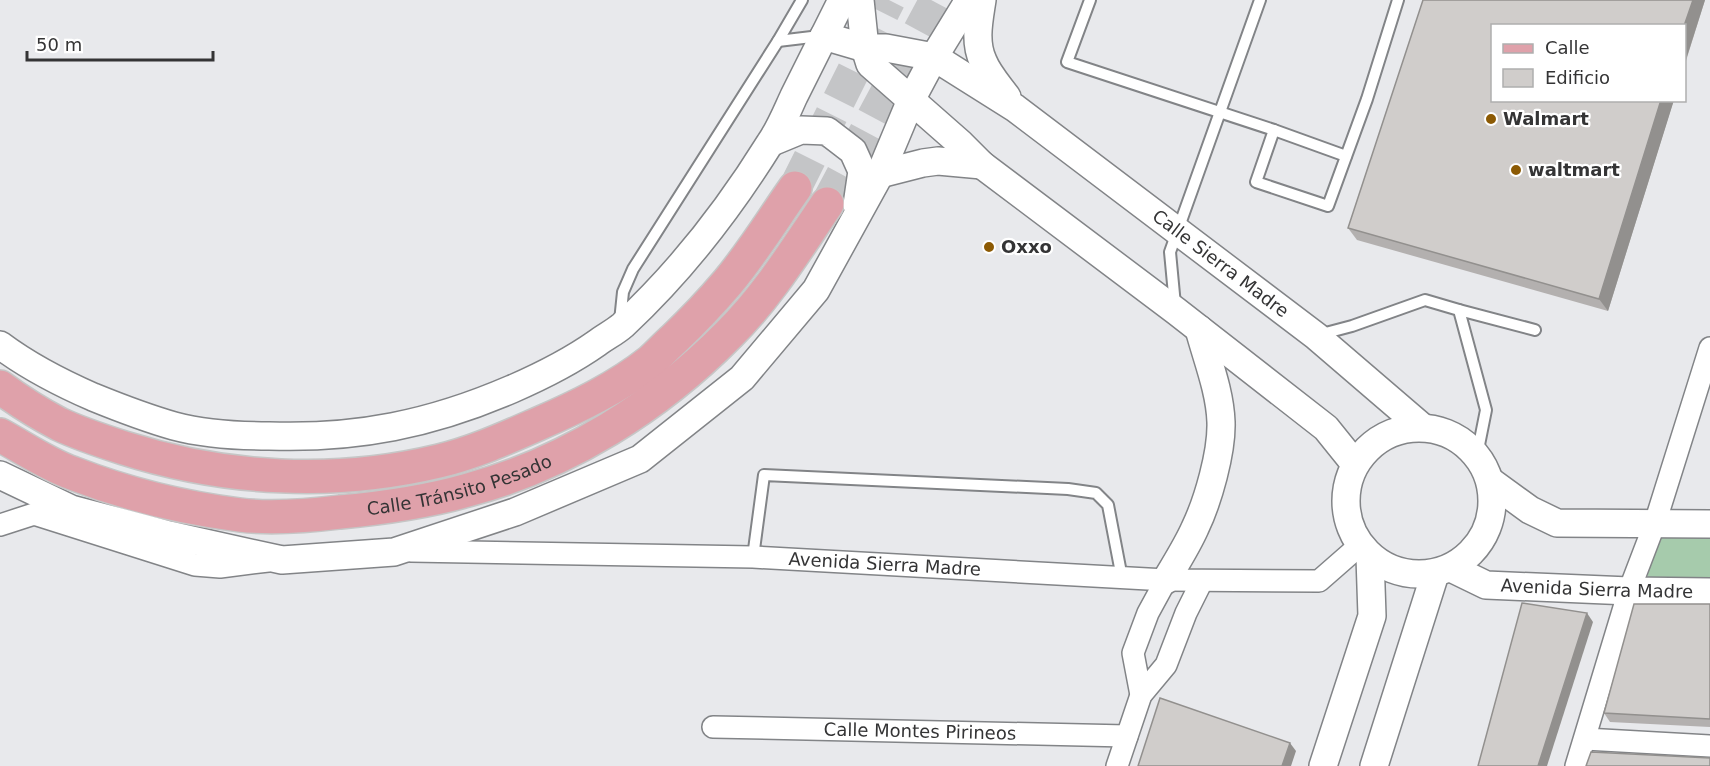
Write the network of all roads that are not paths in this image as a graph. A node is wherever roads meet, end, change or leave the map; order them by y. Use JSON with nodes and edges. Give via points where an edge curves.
{"nodes":[{"id":1,"x":802,"y":0,"type":"edge"},
{"id":2,"x":842,"y":0,"type":"edge"},
{"id":3,"x":860,"y":0,"type":"edge"},
{"id":4,"x":969,"y":0,"type":"edge"},
{"id":5,"x":982,"y":0,"type":"edge"},
{"id":6,"x":1090,"y":0,"type":"edge"},
{"id":7,"x":1260,"y":0,"type":"edge"},
{"id":8,"x":1398,"y":0,"type":"edge"},
{"id":9,"x":824,"y":36,"type":"junction"},
{"id":10,"x":778,"y":41,"type":"junction"},
{"id":11,"x":865,"y":48,"type":"junction"},
{"id":12,"x":933,"y":57,"type":"junction"},
{"id":13,"x":911,"y":100,"type":"junction"},
{"id":14,"x":1015,"y":108,"type":"junction"},
{"id":15,"x":1220,"y":113,"type":"junction"},
{"id":16,"x":1274,"y":130,"type":"junction"},
{"id":17,"x":772,"y":142,"type":"junction"},
{"id":18,"x":1346,"y":156,"type":"junction"},
{"id":19,"x":982,"y":165,"type":"junction"},
{"id":20,"x":880,"y":174,"type":"junction"},
{"id":21,"x":795,"y":188,"type":"tunnel mouth"},
{"id":22,"x":842,"y":210,"type":"junction"},
{"id":23,"x":1177,"y":230,"type":"junction"},
{"id":24,"x":1459,"y":310,"type":"junction"},
{"id":25,"x":1176,"y":311,"type":"junction"},
{"id":26,"x":620,"y":328,"type":"junction"},
{"id":27,"x":1199,"y":329,"type":"junction"},
{"id":28,"x":1535,"y":330,"type":"dead end"},
{"id":29,"x":1316,"y":336,"type":"junction"},
{"id":30,"x":0,"y":345,"type":"edge"},
{"id":31,"x":1710,"y":348,"type":"edge"},
{"id":32,"x":0,"y":387,"type":"edge"},
{"id":33,"x":1422,"y":427,"type":"junction"},
{"id":34,"x":0,"y":435,"type":"edge"},
{"id":35,"x":1477,"y":455,"type":"junction"},
{"id":36,"x":1355,"y":464,"type":"junction"},
{"id":37,"x":0,"y":475,"type":"edge"},
{"id":38,"x":1490,"y":481,"type":"junction"},
{"id":39,"x":1655,"y":523,"type":"junction"},
{"id":40,"x":1710,"y":524,"type":"edge"},
{"id":41,"x":0,"y":525,"type":"edge"},
{"id":42,"x":398,"y":550,"type":"junction"},
{"id":43,"x":1364,"y":551,"type":"junction"},
{"id":44,"x":753,"y":557,"type":"junction"},
{"id":45,"x":282,"y":560,"type":"junction"},
{"id":46,"x":1443,"y":571,"type":"junction"},
{"id":47,"x":1122,"y":578,"type":"junction"},
{"id":48,"x":1166,"y":580,"type":"junction"},
{"id":49,"x":1202,"y":581,"type":"junction"},
{"id":50,"x":1629,"y":591,"type":"junction"},
{"id":51,"x":1710,"y":592,"type":"edge"},
{"id":52,"x":1141,"y":695,"type":"junction"},
{"id":53,"x":713,"y":727,"type":"dead end"},
{"id":54,"x":1127,"y":736,"type":"junction"},
{"id":55,"x":1585,"y":739,"type":"junction"},
{"id":56,"x":1710,"y":746,"type":"edge"},
{"id":57,"x":1117,"y":766,"type":"edge"},
{"id":58,"x":1323,"y":766,"type":"edge"},
{"id":59,"x":1374,"y":766,"type":"edge"},
{"id":60,"x":1576,"y":766,"type":"edge"}],
"edges":[{"from":1,"to":10,"type":"lane"},
{"from":2,"to":9,"type":"street"},
{"from":3,"to":11,"type":"street"},
{"from":4,"to":12,"type":"street"},
{"from":5,"to":14,"type":"street","via":[[978,27],[983,63]]},
{"from":6,"to":15,"type":"lane","via":[[1067,62]]},
{"from":7,"to":15,"type":"lane"},
{"from":8,"to":18,"type":"lane"},
{"from":9,"to":10,"type":"lane"},
{"from":9,"to":11,"type":"street"},
{"from":9,"to":17,"type":"street"},
{"from":10,"to":26,"type":"lane","via":[[633,269],[623,292]]},
{"from":11,"to":12,"type":"street"},
{"from":11,"to":13,"type":"street","via":[[870,64]]},
{"from":12,"to":13,"type":"street"},
{"from":12,"to":14,"type":"street"},
{"from":13,"to":19,"type":"street"},
{"from":13,"to":20,"type":"street"},
{"from":14,"to":23,"type":"street","name":"Calle Sierra Madre"},
{"from":15,"to":16,"type":"lane"},
{"from":15,"to":23,"type":"lane"},
{"from":16,"to":18,"type":"lane"},
{"from":16,"to":18,"type":"lane","via":[[1256,182],[1328,206]]},
{"from":17,"to":22,"type":"street","via":[[801,130],[827,131],[853,151],[862,171]]},
{"from":17,"to":26,"type":"street","via":[[691,253]]},
{"from":19,"to":20,"type":"street","via":[[938,161]]},
{"from":19,"to":25,"type":"street"},
{"from":20,"to":22,"type":"street"},
{"from":21,"to":32,"type":"main road","name":"Calle Tránsito Pesado","via":[[730,280],[651,361],[580,405],[441,461],[360,475],[315,477],[252,475],[196,466],[100,441],[60,424]]},
{"from":22,"to":34,"type":"main road","name":"Calle Tránsito Pesado","via":[[730,334],[664,392],[623,421],[554,458],[470,490],[369,510],[285,517],[242,516],[167,502],[71,473]]},
{"from":22,"to":42,"type":"street","via":[[816,290],[742,378],[640,459],[515,512]]},
{"from":23,"to":25,"type":"lane","via":[[1170,252]]},
{"from":23,"to":29,"type":"street","name":"Calle Sierra Madre"},
{"from":24,"to":28,"type":"lane"},
{"from":24,"to":29,"type":"lane","via":[[1425,300]]},
{"from":24,"to":35,"type":"lane","via":[[1486,410]]},
{"from":25,"to":27,"type":"street"},
{"from":26,"to":30,"type":"street","via":[[574,359],[475,405],[378,431],[299,437],[222,434],[175,426],[81,391]]},
{"from":27,"to":36,"type":"street","via":[[1326,428]]},
{"from":27,"to":48,"type":"street","via":[[1218,399],[1220,448],[1196,528]]},
{"from":29,"to":33,"type":"street","name":"Calle Sierra Madre"},
{"from":31,"to":39,"type":"street"},
{"from":33,"to":35,"type":"street","via":[[1445,431]]},
{"from":33,"to":36,"type":"street","via":[[1396,431],[1372,444]]},
{"from":35,"to":38,"type":"street"},
{"from":36,"to":43,"type":"street","via":[[1345,491],[1347,520]]},
{"from":37,"to":45,"type":"street","via":[[71,509],[169,536]]},
{"from":38,"to":39,"type":"street","via":[[1530,510],[1557,522]]},
{"from":38,"to":46,"type":"street","via":[[1491,515],[1477,546]]},
{"from":39,"to":40,"type":"street"},
{"from":39,"to":50,"type":"street"},
{"from":41,"to":45,"type":"street","via":[[34,514],[195,565],[220,567]]},
{"from":42,"to":44,"type":"street","name":"Avenida Sierra Madre"},
{"from":42,"to":45,"type":"street"},
{"from":43,"to":46,"type":"street","via":[[1389,569],[1412,575]]},
{"from":43,"to":49,"type":"street","name":"Avenida Sierra Madre","via":[[1319,580]]},
{"from":43,"to":58,"type":"street","via":[[1372,616]]},
{"from":44,"to":47,"type":"street","name":"Avenida Sierra Madre"},
{"from":44,"to":47,"type":"lane","via":[[764,475],[1068,489],[1096,493],[1108,505]]},
{"from":46,"to":50,"type":"street","name":"Avenida Sierra Madre","via":[[1486,585]]},
{"from":46,"to":59,"type":"street"},
{"from":47,"to":48,"type":"street","name":"Avenida Sierra Madre"},
{"from":48,"to":49,"type":"street","name":"Avenida Sierra Madre"},
{"from":48,"to":52,"type":"street","via":[[1133,653]]},
{"from":49,"to":52,"type":"street","via":[[1166,665]]},
{"from":50,"to":51,"type":"street","name":"Avenida Sierra Madre"},
{"from":50,"to":55,"type":"street"},
{"from":52,"to":54,"type":"street"},
{"from":53,"to":54,"type":"street","name":"Calle Montes Pirineos"},
{"from":54,"to":57,"type":"street"},
{"from":55,"to":56,"type":"street"},
{"from":55,"to":60,"type":"street"}]}
